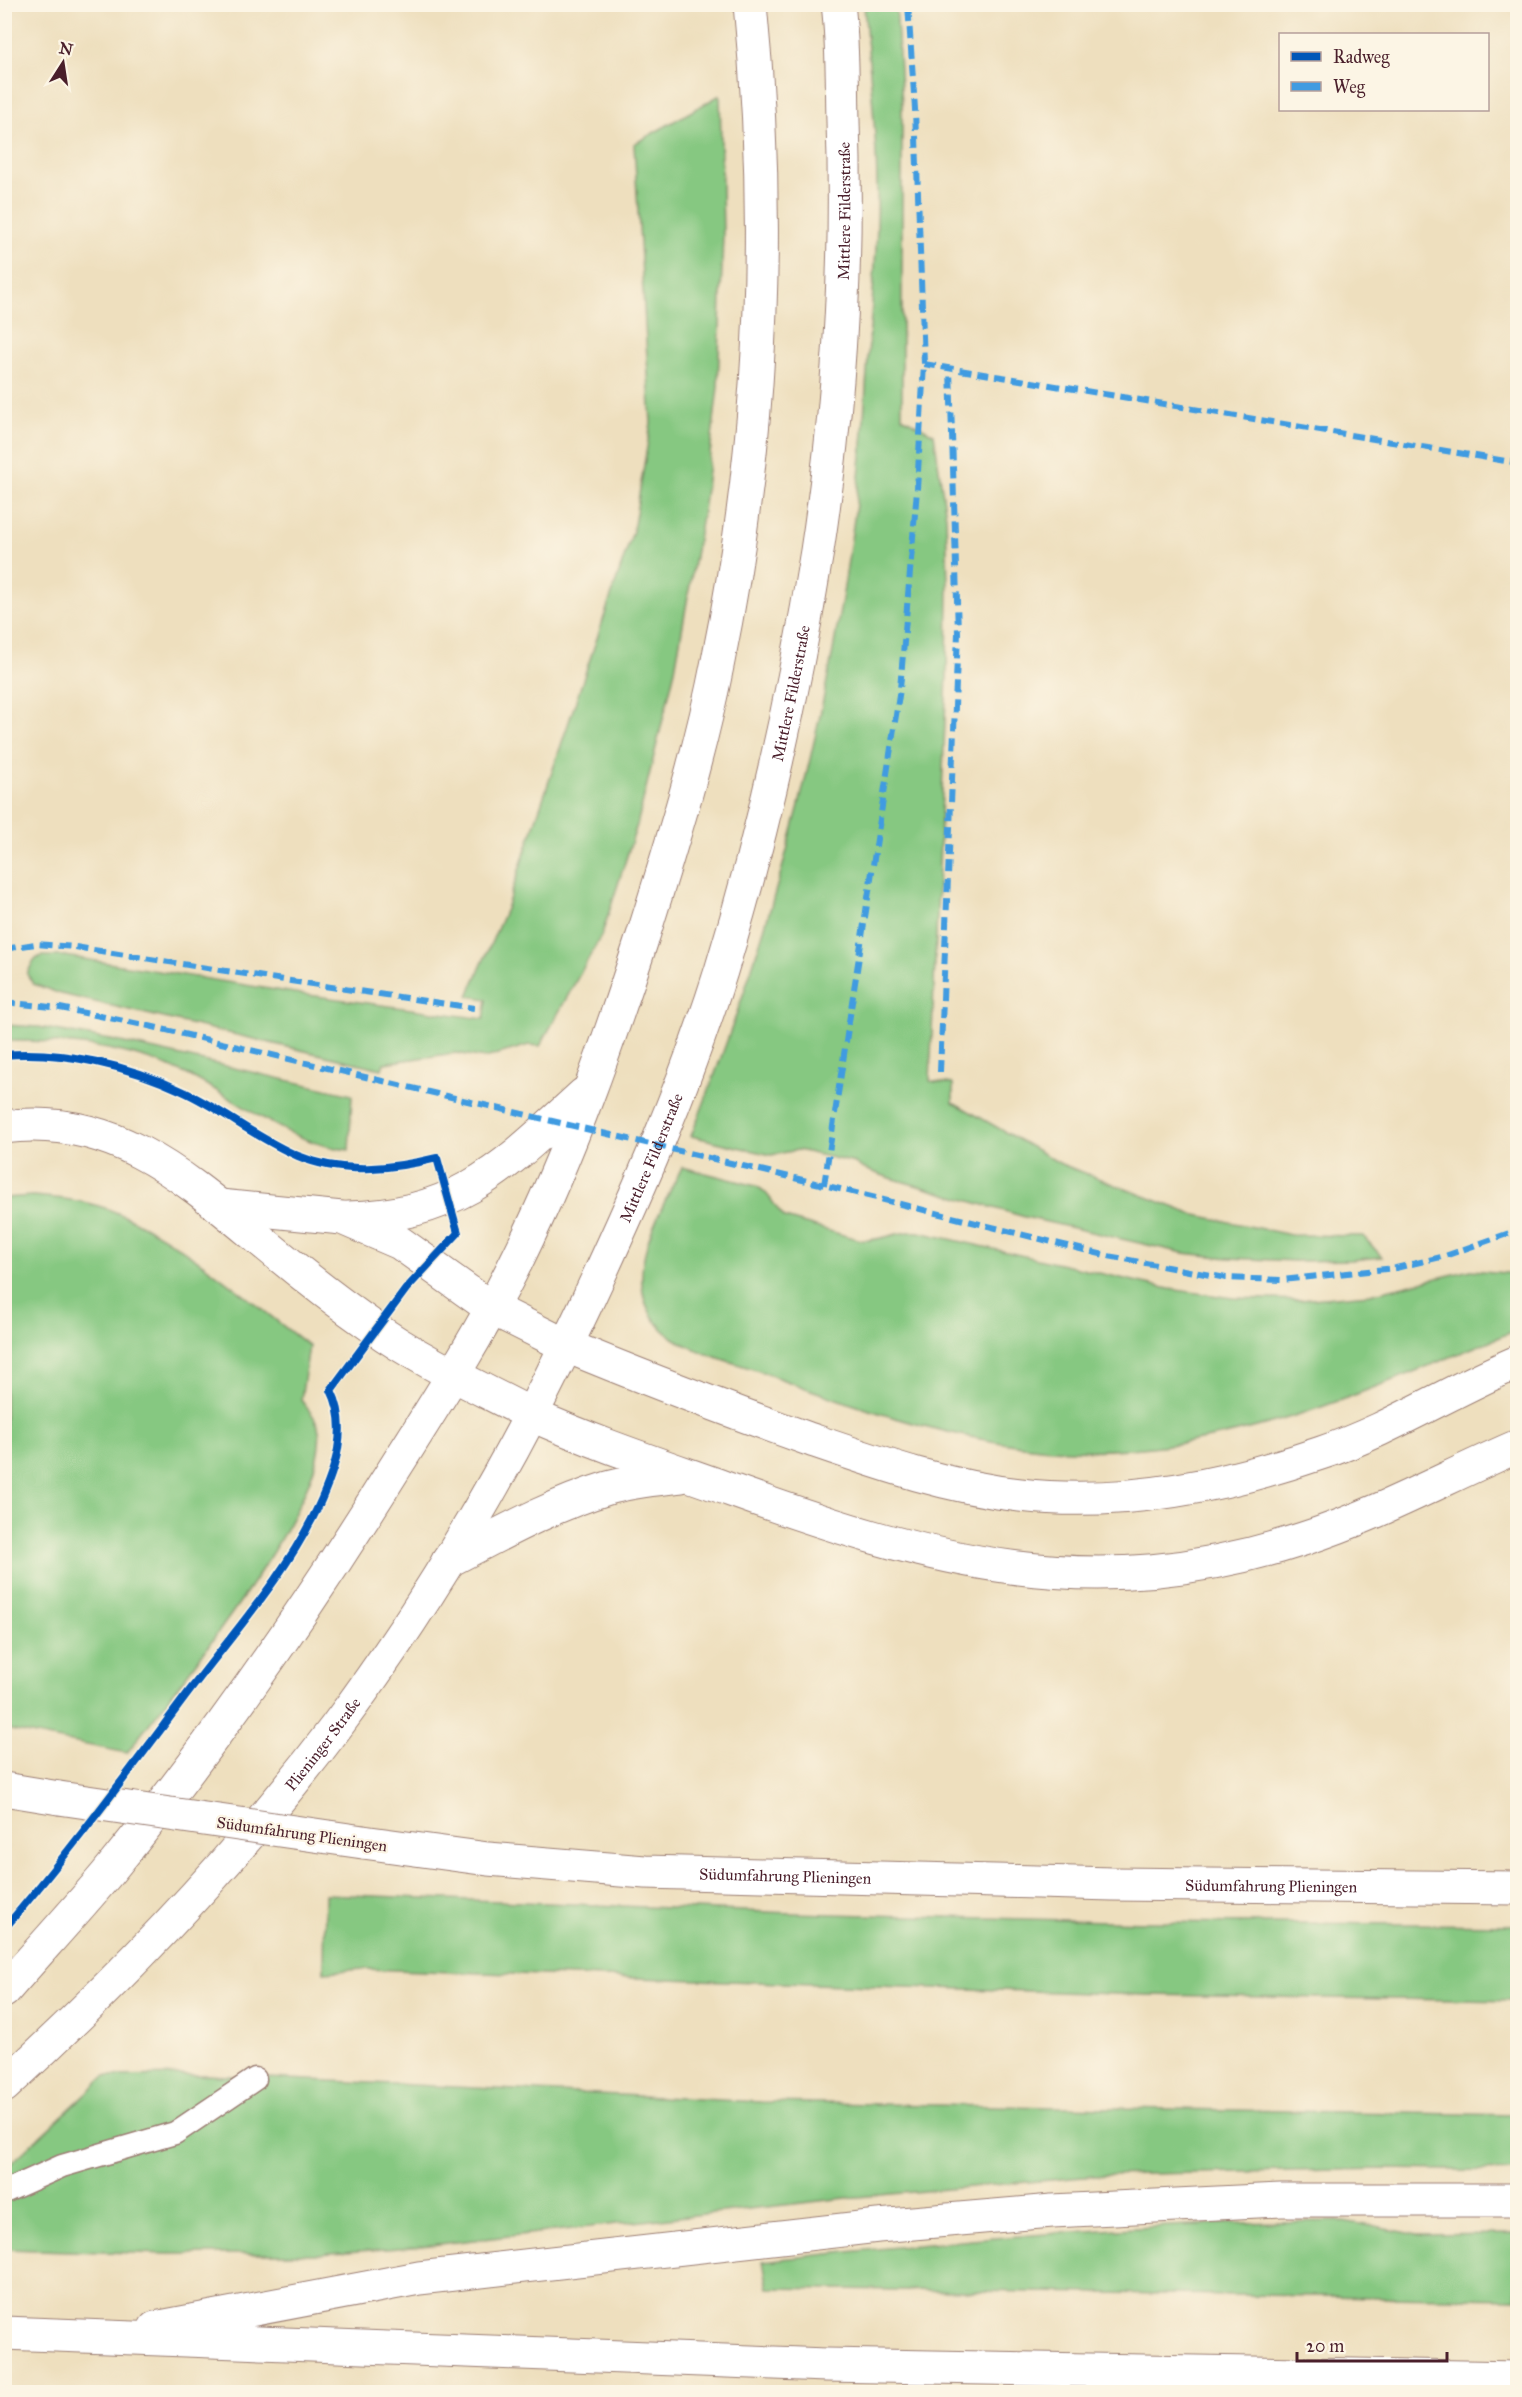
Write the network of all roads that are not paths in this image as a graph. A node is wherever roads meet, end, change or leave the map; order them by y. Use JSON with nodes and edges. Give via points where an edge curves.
{"nodes":[{"id":1,"x":750,"y":4,"type":"edge"},
{"id":2,"x":838,"y":4,"type":"edge"},
{"id":3,"x":592,"y":1086,"type":"junction"},
{"id":4,"x":4,"y":1127,"type":"edge"},
{"id":5,"x":219,"y":1206,"type":"junction"},
{"id":6,"x":342,"y":1218,"type":"junction"},
{"id":7,"x":491,"y":1308,"type":"junction"},
{"id":8,"x":567,"y":1346,"type":"junction"},
{"id":9,"x":1518,"y":1362,"type":"edge"},
{"id":10,"x":454,"y":1374,"type":"junction"},
{"id":11,"x":532,"y":1415,"type":"junction"},
{"id":12,"x":1518,"y":1446,"type":"edge"},
{"id":13,"x":689,"y":1475,"type":"junction"},
{"id":14,"x":448,"y":1561,"type":"junction"},
{"id":15,"x":4,"y":1789,"type":"edge"},
{"id":16,"x":1518,"y":1888,"type":"edge"},
{"id":17,"x":4,"y":1990,"type":"edge"},
{"id":18,"x":255,"y":2079,"type":"dead end"},
{"id":19,"x":4,"y":2086,"type":"edge"},
{"id":20,"x":4,"y":2192,"type":"edge"},
{"id":21,"x":1518,"y":2200,"type":"edge"},
{"id":22,"x":4,"y":2333,"type":"edge"},
{"id":23,"x":100,"y":2338,"type":"junction"},
{"id":24,"x":1518,"y":2378,"type":"edge"}],
"edges":[{"from":1,"to":3,"type":"main road","via":[[758,105],[760,262],[754,413],[744,510],[703,727],[660,882]]},
{"from":2,"to":8,"type":"main road","name":"Mittlere Filderstraße","via":[[844,163],[842,333],[829,465],[790,699],[744,892],[702,1028],[647,1169]]},
{"from":3,"to":6,"type":"main road","via":[[514,1158],[467,1190],[431,1206],[392,1216]]},
{"from":3,"to":7,"type":"main road","via":[[522,1250]]},
{"from":4,"to":5,"type":"main road","via":[[51,1126],[105,1136],[181,1174]]},
{"from":5,"to":6,"type":"main road"},
{"from":5,"to":10,"type":"main road","via":[[368,1324]]},
{"from":6,"to":7,"type":"main road","via":[[400,1243]]},
{"from":7,"to":8,"type":"main road"},
{"from":7,"to":10,"type":"main road"},
{"from":8,"to":9,"type":"main road","via":[[668,1388],[879,1463],[968,1487],[1050,1497],[1142,1496],[1260,1473],[1387,1427]]},
{"from":8,"to":11,"type":"main road","name":"Plieninger Straße"},
{"from":10,"to":11,"type":"main road"},
{"from":10,"to":17,"type":"main road","via":[[290,1631],[105,1876]]},
{"from":11,"to":13,"type":"main road"},
{"from":11,"to":14,"type":"main road","name":"Plieninger Straße"},
{"from":12,"to":13,"type":"main road","via":[[1373,1514],[1302,1540],[1205,1563],[1095,1574],[1022,1570],[932,1554],[838,1528]]},
{"from":13,"to":14,"type":"main road","via":[[608,1488],[536,1516]]},
{"from":14,"to":19,"type":"main road","name":"Plieninger Straße","via":[[336,1728],[213,1877],[77,2020]]},
{"from":15,"to":16,"type":"main road","name":"Südumfahrung Plieningen","bridge":true,"via":[[488,1859],[645,1872],[1113,1884]]},
{"from":18,"to":20,"type":"lane","via":[[175,2133],[62,2166]]},
{"from":21,"to":23,"type":"main road","via":[[1281,2200],[1052,2211],[878,2226],[419,2278]]},
{"from":22,"to":23,"type":"main road"},
{"from":23,"to":24,"type":"main road","via":[[814,2364]]}]}
